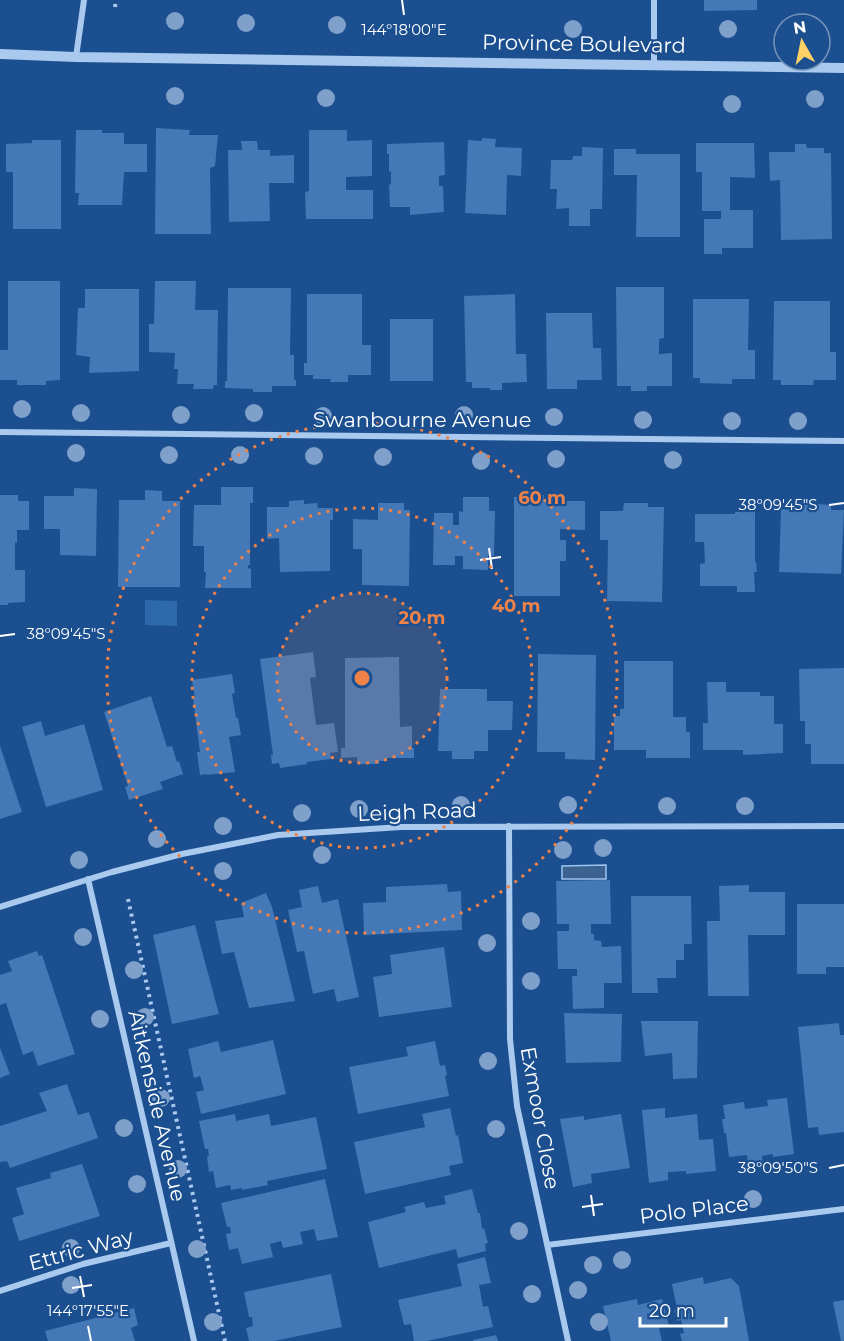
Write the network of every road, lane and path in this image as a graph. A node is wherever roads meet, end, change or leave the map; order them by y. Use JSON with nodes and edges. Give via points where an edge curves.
{"nodes":[{"id":1,"x":84,"y":0,"type":"edge"},
{"id":2,"x":116,"y":0,"type":"edge"},
{"id":3,"x":654,"y":0,"type":"edge"},
{"id":4,"x":115,"y":8,"type":"dead end"},
{"id":5,"x":0,"y":54,"type":"edge"},
{"id":6,"x":76,"y":57,"type":"junction"},
{"id":7,"x":654,"y":64,"type":"junction"},
{"id":8,"x":844,"y":68,"type":"edge"},
{"id":9,"x":0,"y":432,"type":"edge"},
{"id":10,"x":844,"y":441,"type":"edge"},
{"id":11,"x":509,"y":826,"type":"junction"},
{"id":12,"x":844,"y":826,"type":"edge"},
{"id":13,"x":88,"y":879,"type":"junction"},
{"id":14,"x":128,"y":899,"type":"dead end"},
{"id":15,"x":0,"y":907,"type":"edge"},
{"id":16,"x":844,"y":1209,"type":"edge"},
{"id":17,"x":171,"y":1244,"type":"junction"},
{"id":18,"x":547,"y":1245,"type":"junction"},
{"id":19,"x":0,"y":1291,"type":"edge"},
{"id":20,"x":194,"y":1341,"type":"edge"},
{"id":21,"x":225,"y":1341,"type":"edge"},
{"id":22,"x":568,"y":1341,"type":"edge"}],
"edges":[{"from":1,"to":6,"type":"street"},
{"from":2,"to":4,"type":"path"},
{"from":3,"to":7,"type":"street"},
{"from":5,"to":6,"type":"street","name":"Province Boulevard"},
{"from":6,"to":7,"type":"street","name":"Province Boulevard"},
{"from":7,"to":8,"type":"street","name":"Province Boulevard"},
{"from":9,"to":10,"type":"street","name":"Swanbourne Avenue"},
{"from":11,"to":12,"type":"street","name":"Leigh Road"},
{"from":11,"to":13,"type":"street","name":"Leigh Road","via":[[401,827],[278,835],[182,854]]},
{"from":11,"to":18,"type":"street","name":"Exmoor Close","via":[[510,1039],[517,1106]]},
{"from":13,"to":15,"type":"street","name":"Leigh Road"},
{"from":13,"to":17,"type":"street","name":"Aitkenside Avenue"},
{"from":14,"to":21,"type":"path"},
{"from":16,"to":18,"type":"street","name":"Polo Place"},
{"from":17,"to":19,"type":"street","name":"Ettric Way","via":[[83,1264]]},
{"from":17,"to":20,"type":"street","name":"Aitkenside Avenue"},
{"from":18,"to":22,"type":"street","name":"Exmoor Close"}]}
